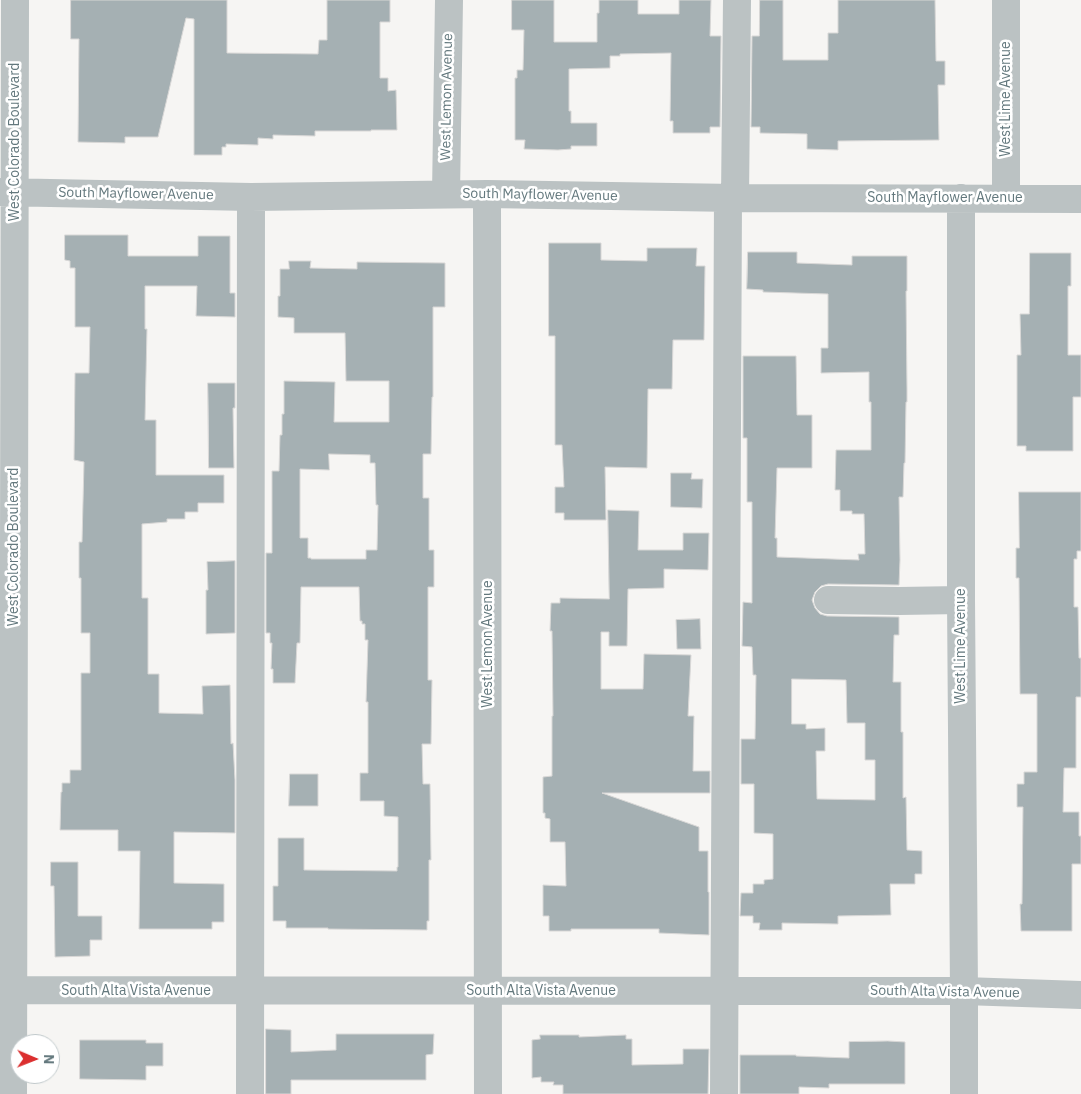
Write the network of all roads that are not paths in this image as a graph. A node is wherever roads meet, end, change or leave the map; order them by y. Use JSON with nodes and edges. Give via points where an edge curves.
{"nodes":[{"id":1,"x":15,"y":0,"type":"edge"},
{"id":2,"x":449,"y":0,"type":"edge"},
{"id":3,"x":738,"y":0,"type":"edge"},
{"id":4,"x":1006,"y":0,"type":"edge"},
{"id":5,"x":7,"y":192,"type":"edge"},
{"id":6,"x":446,"y":194,"type":"junction"},
{"id":7,"x":487,"y":194,"type":"junction"},
{"id":8,"x":252,"y":197,"type":"junction"},
{"id":9,"x":732,"y":198,"type":"junction"},
{"id":10,"x":962,"y":198,"type":"junction"},
{"id":11,"x":1006,"y":198,"type":"junction"},
{"id":12,"x":1081,"y":199,"type":"edge"},
{"id":13,"x":828,"y":600,"type":"dead end"},
{"id":14,"x":961,"y":600,"type":"junction"},
{"id":15,"x":6,"y":990,"type":"edge"},
{"id":16,"x":489,"y":990,"type":"junction"},
{"id":17,"x":250,"y":991,"type":"junction"},
{"id":18,"x":725,"y":991,"type":"junction"},
{"id":19,"x":964,"y":991,"type":"junction"},
{"id":20,"x":1081,"y":994,"type":"edge"},
{"id":21,"x":13,"y":1094,"type":"edge"},
{"id":22,"x":250,"y":1094,"type":"edge"},
{"id":23,"x":488,"y":1094,"type":"edge"},
{"id":24,"x":724,"y":1094,"type":"edge"},
{"id":25,"x":964,"y":1094,"type":"edge"}],
"edges":[{"from":1,"to":5,"type":"street","name":"West Colorado Boulevard"},
{"from":2,"to":6,"type":"street","name":"West Lemon Avenue"},
{"from":3,"to":9,"type":"street"},
{"from":4,"to":11,"type":"street","name":"West Lime Avenue"},
{"from":5,"to":8,"type":"street","name":"South Mayflower Avenue"},
{"from":5,"to":15,"type":"street","name":"West Colorado Boulevard"},
{"from":6,"to":7,"type":"street","name":"South Mayflower Avenue"},
{"from":6,"to":8,"type":"street","name":"South Mayflower Avenue"},
{"from":7,"to":9,"type":"street","name":"South Mayflower Avenue"},
{"from":7,"to":16,"type":"street","name":"West Lemon Avenue"},
{"from":8,"to":17,"type":"street"},
{"from":9,"to":10,"type":"street","name":"South Mayflower Avenue"},
{"from":9,"to":18,"type":"street"},
{"from":10,"to":11,"type":"street","name":"South Mayflower Avenue"},
{"from":10,"to":14,"type":"street","name":"West Lime Avenue"},
{"from":11,"to":12,"type":"street","name":"South Mayflower Avenue"},
{"from":13,"to":14,"type":"street"},
{"from":14,"to":19,"type":"street","name":"West Lime Avenue"},
{"from":15,"to":17,"type":"street","name":"South Alta Vista Avenue"},
{"from":15,"to":21,"type":"street","name":"West Colorado Boulevard"},
{"from":16,"to":17,"type":"street","name":"South Alta Vista Avenue"},
{"from":16,"to":18,"type":"street","name":"South Alta Vista Avenue"},
{"from":16,"to":23,"type":"street","name":"West Lemon Avenue"},
{"from":17,"to":22,"type":"street"},
{"from":18,"to":19,"type":"street","name":"South Alta Vista Avenue"},
{"from":18,"to":24,"type":"street"},
{"from":19,"to":20,"type":"street","name":"South Alta Vista Avenue"},
{"from":19,"to":25,"type":"street","name":"West Lime Avenue"}]}
